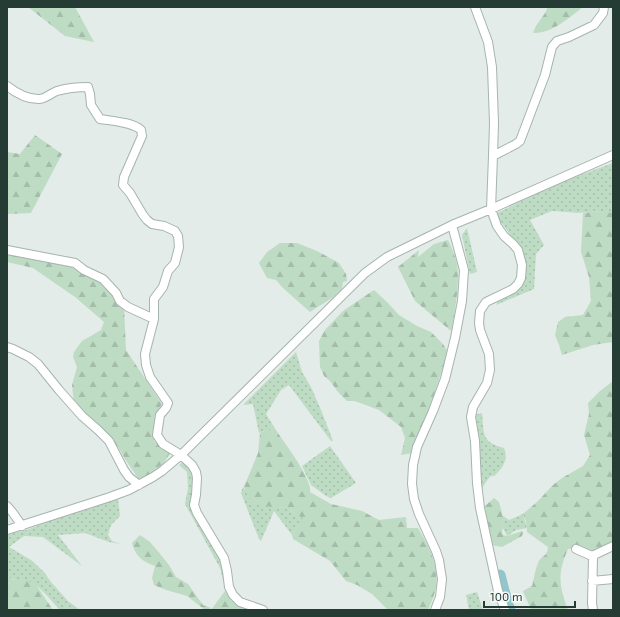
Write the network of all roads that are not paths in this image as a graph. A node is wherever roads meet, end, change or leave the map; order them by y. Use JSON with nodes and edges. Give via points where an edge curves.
{"nodes":[{"id":1,"x":475,"y":7,"type":"edge"},
{"id":2,"x":604,"y":7,"type":"edge"},
{"id":3,"x":7,"y":86,"type":"edge"},
{"id":4,"x":613,"y":154,"type":"edge"},
{"id":5,"x":493,"y":156,"type":"junction"},
{"id":6,"x":491,"y":209,"type":"junction"},
{"id":7,"x":452,"y":225,"type":"junction"},
{"id":8,"x":7,"y":250,"type":"edge"},
{"id":9,"x":154,"y":319,"type":"junction"},
{"id":10,"x":7,"y":346,"type":"edge"},
{"id":11,"x":181,"y":455,"type":"junction"},
{"id":12,"x":139,"y":485,"type":"junction"},
{"id":13,"x":7,"y":506,"type":"edge"},
{"id":14,"x":22,"y":526,"type":"junction"},
{"id":15,"x":7,"y":530,"type":"edge"},
{"id":16,"x":613,"y":546,"type":"edge"},
{"id":17,"x":576,"y":549,"type":"dead end"},
{"id":18,"x":592,"y":556,"type":"junction"},
{"id":19,"x":613,"y":579,"type":"edge"},
{"id":20,"x":592,"y":581,"type":"junction"},
{"id":21,"x":264,"y":610,"type":"edge"},
{"id":22,"x":435,"y":610,"type":"edge"},
{"id":23,"x":505,"y":610,"type":"edge"},
{"id":24,"x":593,"y":610,"type":"edge"}],
"edges":[{"from":1,"to":5,"type":"street","via":[[488,42],[492,67]]},
{"from":2,"to":5,"type":"street","via":[[603,13],[594,25],[569,38],[557,41],[552,47],[545,76],[520,141]]},
{"from":3,"to":9,"type":"street","via":[[17,94],[39,100],[58,90],[88,87],[91,105],[100,119],[132,125],[141,130],[142,136],[123,184],[147,220],[175,232],[179,247],[175,263],[168,271],[163,287],[154,299]]},
{"from":4,"to":6,"type":"street"},
{"from":5,"to":6,"type":"street"},
{"from":6,"to":7,"type":"street"},
{"from":6,"to":23,"type":"street","via":[[497,226],[518,250],[522,265],[518,284],[486,302],[480,311],[480,330],[489,354],[490,370],[487,383],[470,417],[475,441],[476,483],[480,508],[498,591]]},
{"from":7,"to":11,"type":"street","via":[[386,257],[365,273]]},
{"from":7,"to":22,"type":"street","via":[[464,270],[462,300],[445,379],[417,447],[412,484],[419,514],[439,560],[442,579],[440,597]]},
{"from":8,"to":9,"type":"street","via":[[75,263],[103,279],[128,307]]},
{"from":9,"to":11,"type":"street","via":[[145,354],[146,365],[150,377],[168,402],[160,415],[157,436],[163,444]]},
{"from":10,"to":12,"type":"street","via":[[38,364],[82,416],[109,441],[124,470]]},
{"from":11,"to":12,"type":"street","via":[[153,478]]},
{"from":11,"to":21,"type":"street","via":[[196,472],[194,505],[224,558],[233,595],[240,602]]},
{"from":12,"to":14,"type":"street"},
{"from":13,"to":14,"type":"street"},
{"from":14,"to":15,"type":"street"},
{"from":16,"to":18,"type":"street"},
{"from":17,"to":18,"type":"street"},
{"from":18,"to":20,"type":"street"},
{"from":19,"to":20,"type":"street"},
{"from":20,"to":24,"type":"street"}]}
